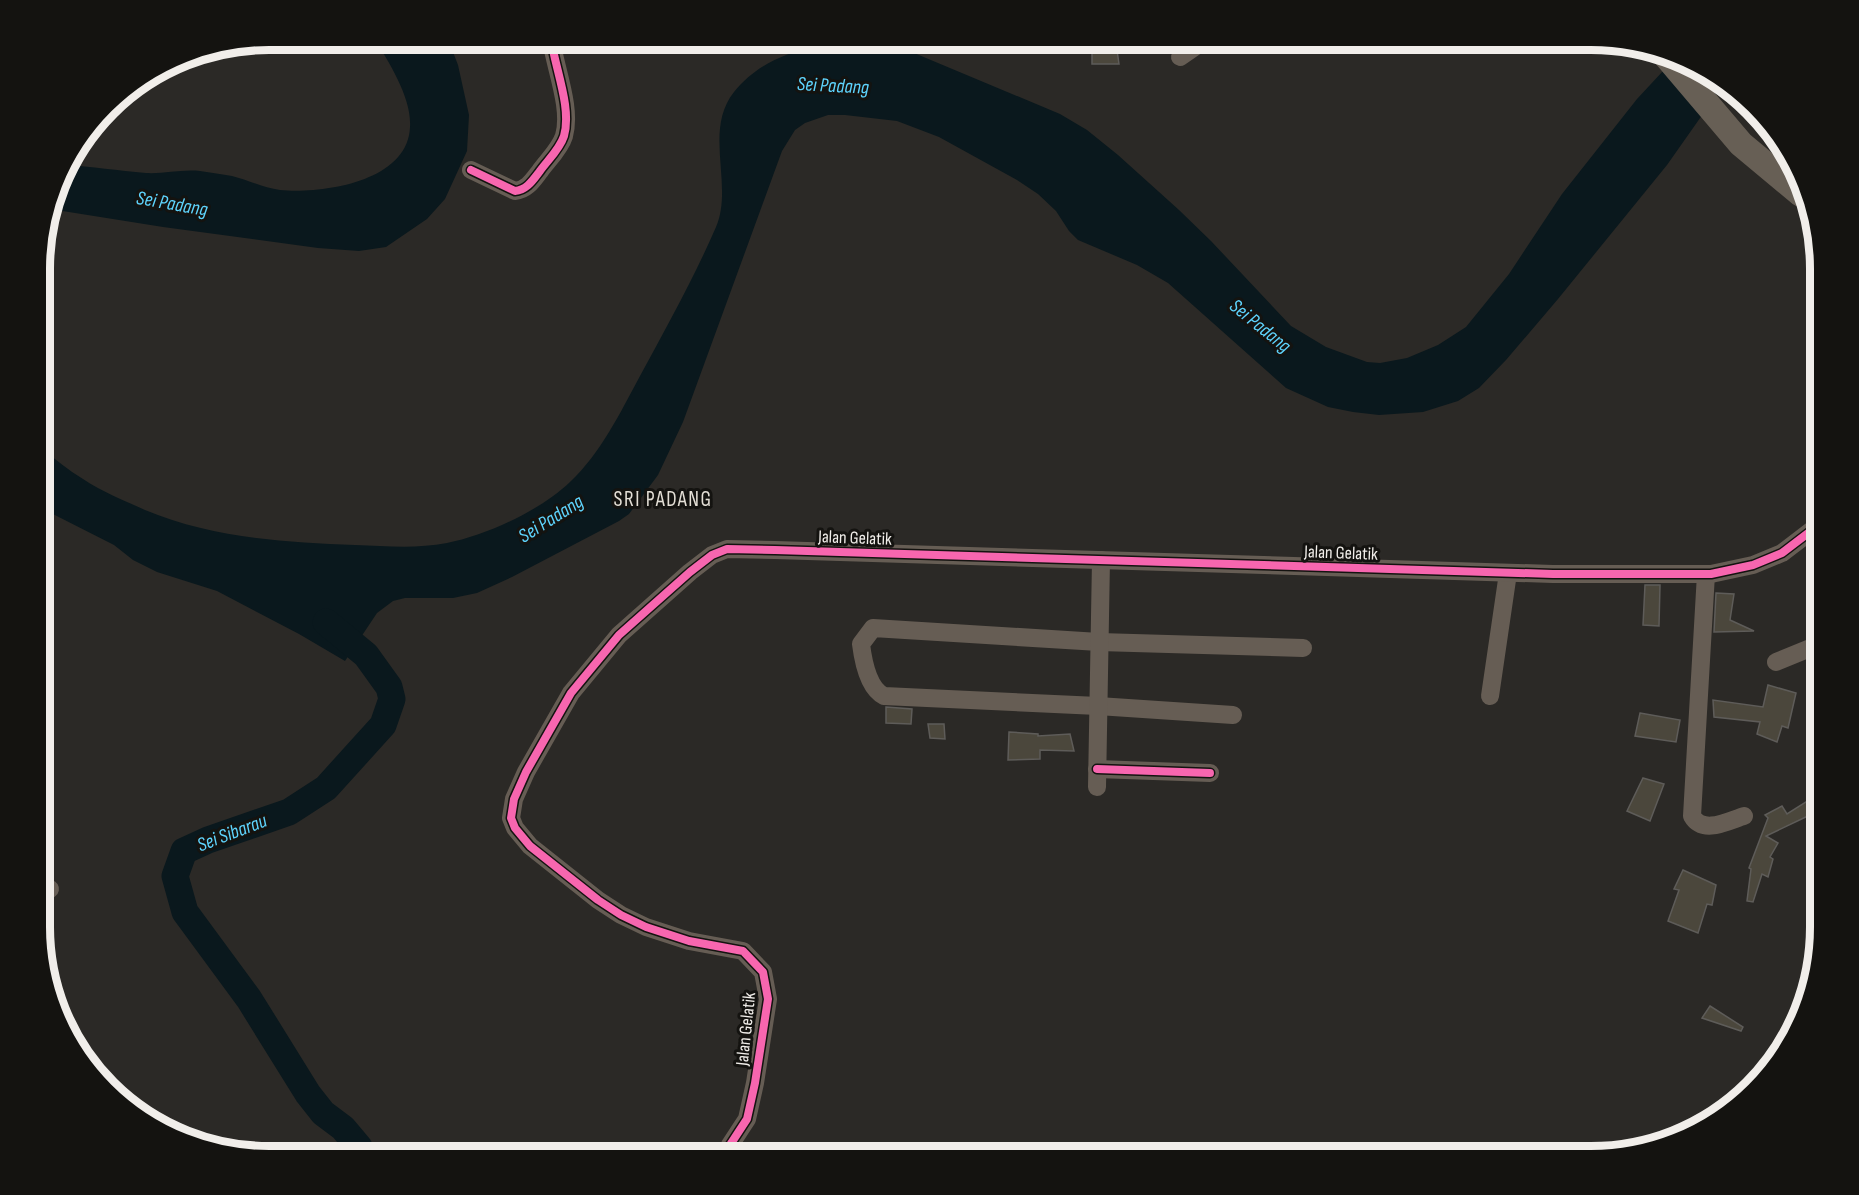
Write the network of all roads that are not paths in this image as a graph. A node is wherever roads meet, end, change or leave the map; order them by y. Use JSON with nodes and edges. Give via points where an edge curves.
{"nodes":[{"id":1,"x":553,"y":50,"type":"edge"},
{"id":2,"x":1190,"y":50,"type":"edge"},
{"id":3,"x":1180,"y":57,"type":"dead end"},
{"id":4,"x":1675,"y":67,"type":"edge"},
{"id":5,"x":1780,"y":161,"type":"edge"},
{"id":6,"x":471,"y":170,"type":"dead end"},
{"id":7,"x":1809,"y":532,"type":"edge"},
{"id":8,"x":1101,"y":561,"type":"junction"},
{"id":9,"x":1508,"y":573,"type":"junction"},
{"id":10,"x":1706,"y":574,"type":"junction"},
{"id":11,"x":1100,"y":642,"type":"junction"},
{"id":12,"x":1303,"y":648,"type":"dead end"},
{"id":13,"x":1809,"y":648,"type":"edge"},
{"id":14,"x":1776,"y":662,"type":"dead end"},
{"id":15,"x":1490,"y":696,"type":"dead end"},
{"id":16,"x":1098,"y":706,"type":"junction"},
{"id":17,"x":1233,"y":715,"type":"dead end"},
{"id":18,"x":1210,"y":773,"type":"dead end"},
{"id":19,"x":1744,"y":816,"type":"dead end"},
{"id":20,"x":730,"y":1146,"type":"edge"}],
"edges":[{"from":1,"to":6,"type":"street","via":[[565,108],[560,145],[522,191]]},
{"from":2,"to":3,"type":"street"},
{"from":4,"to":5,"type":"main road","via":[[1741,144]]},
{"from":7,"to":10,"type":"street","name":"Jalan Gelatik","via":[[1782,553],[1753,565]]},
{"from":8,"to":9,"type":"street","name":"Jalan Gelatik"},
{"from":8,"to":11,"type":"street"},
{"from":8,"to":20,"type":"street","name":"Jalan Gelatik","via":[[727,549],[690,572],[619,635],[571,693],[526,772],[514,799],[511,818],[530,846],[621,915],[689,941],[742,951],[763,972],[768,999],[754,1083],[747,1119]]},
{"from":9,"to":10,"type":"street","name":"Jalan Gelatik"},
{"from":9,"to":15,"type":"street"},
{"from":10,"to":19,"type":"street","via":[[1692,816],[1694,821],[1710,827]]},
{"from":11,"to":12,"type":"street"},
{"from":11,"to":16,"type":"street"},
{"from":11,"to":16,"type":"street","via":[[873,628],[861,644],[870,679],[884,696]]},
{"from":13,"to":14,"type":"street"},
{"from":16,"to":17,"type":"street"},
{"from":16,"to":18,"type":"street","via":[[1097,778]]}]}
